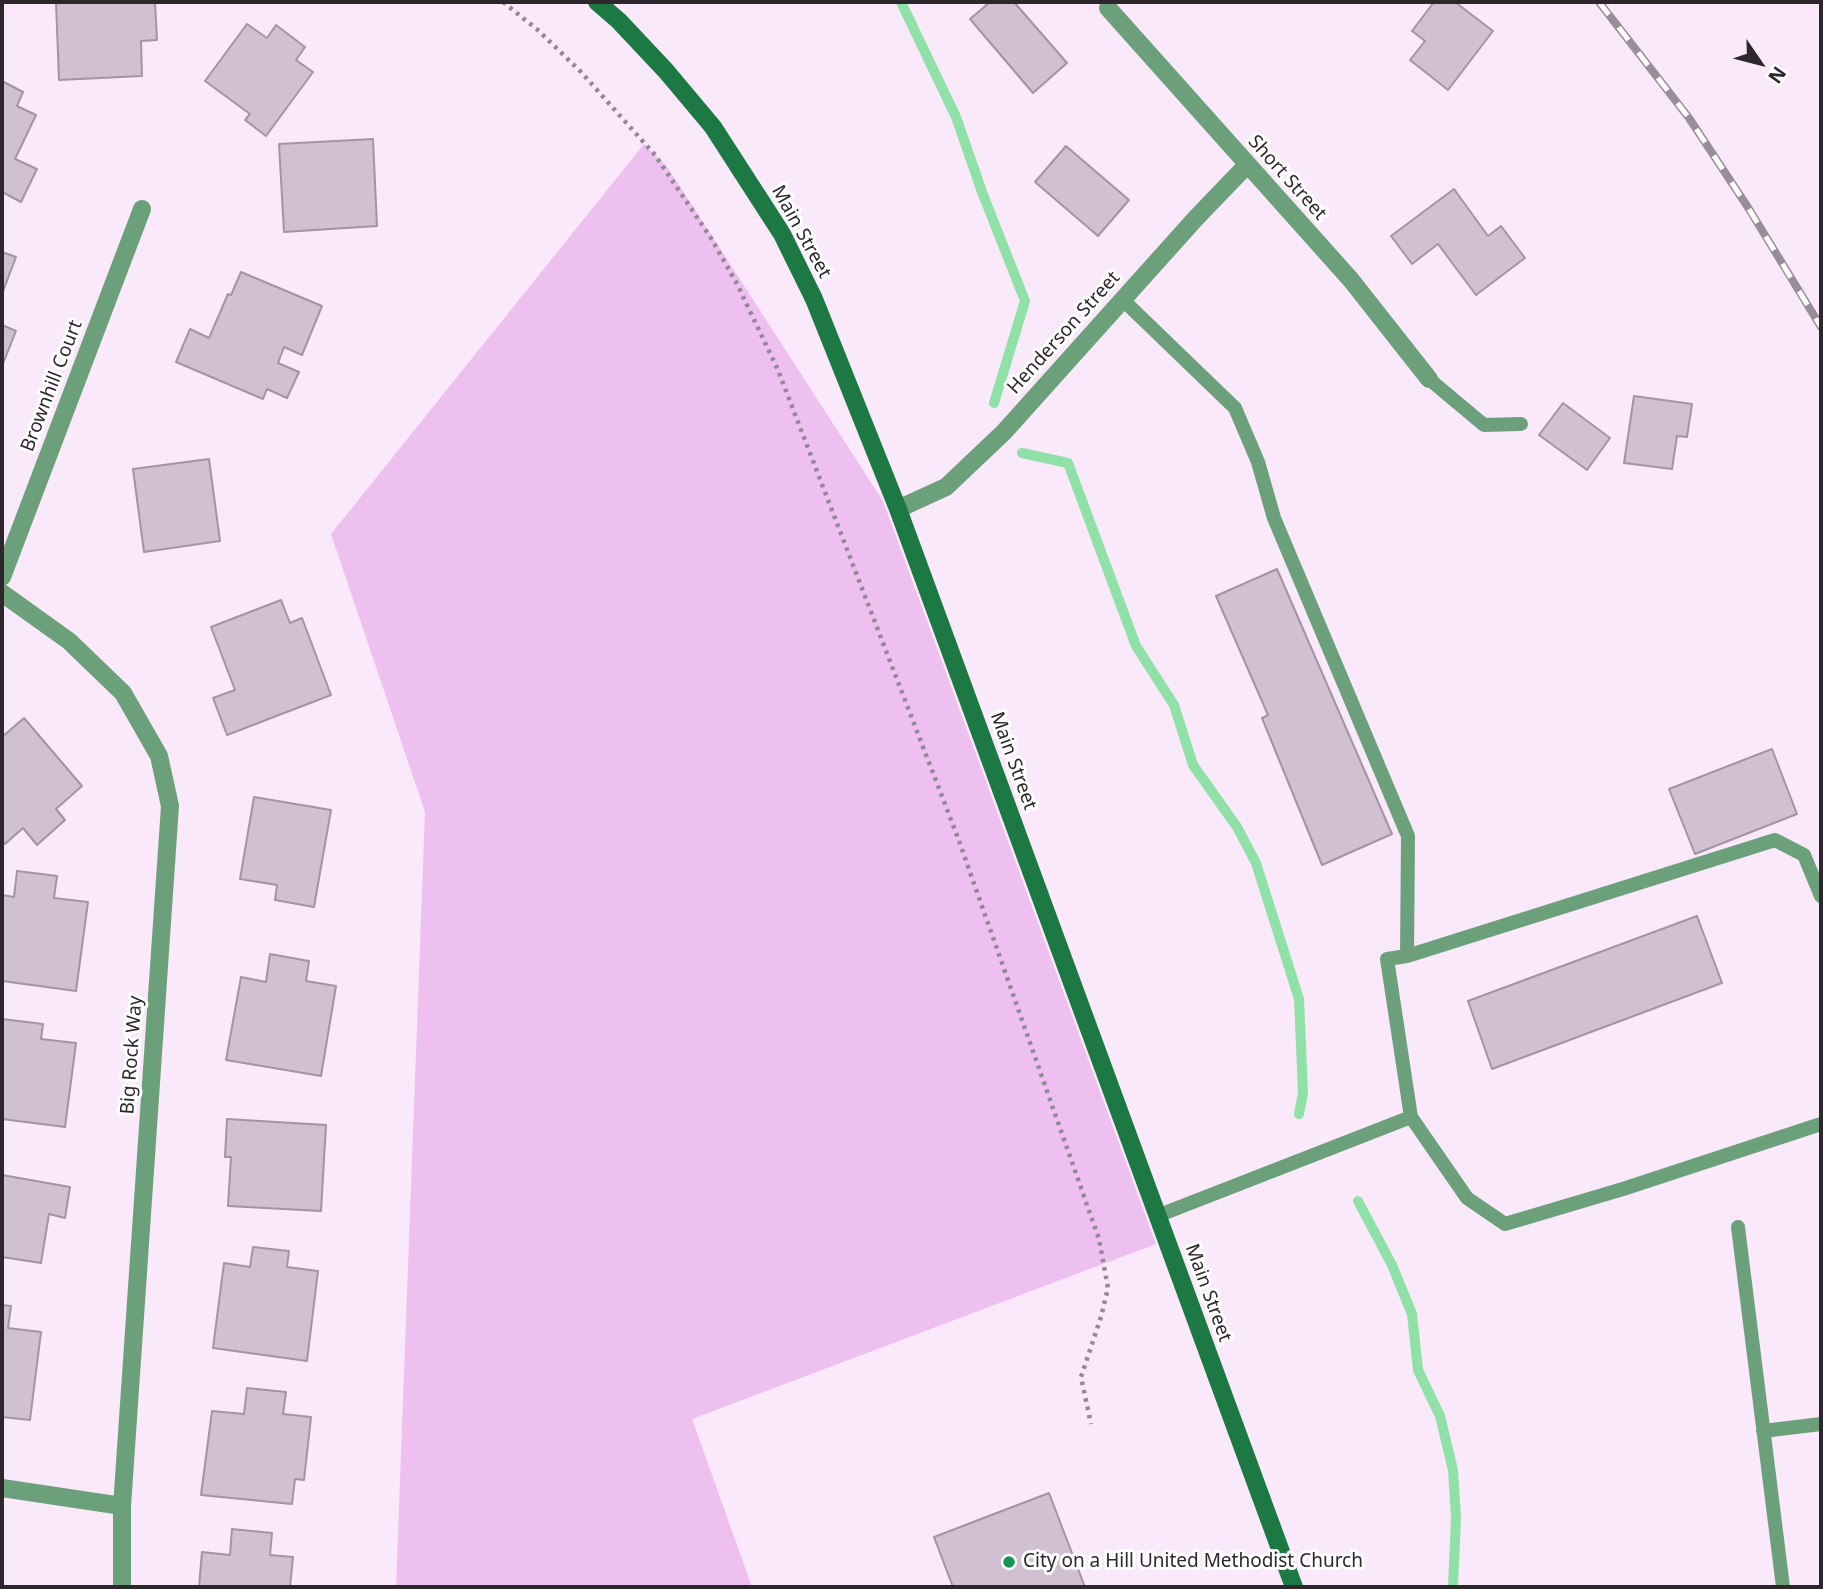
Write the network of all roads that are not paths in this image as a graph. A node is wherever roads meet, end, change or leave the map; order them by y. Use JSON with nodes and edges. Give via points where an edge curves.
{"nodes":[{"id":1,"x":597,"y":2,"type":"edge"},
{"id":2,"x":1108,"y":8,"type":"dead end"},
{"id":3,"x":1247,"y":165,"type":"junction"},
{"id":4,"x":142,"y":209,"type":"dead end"},
{"id":5,"x":1123,"y":300,"type":"junction"},
{"id":6,"x":1429,"y":379,"type":"joint"},
{"id":7,"x":1521,"y":424,"type":"dead end"},
{"id":8,"x":898,"y":509,"type":"junction"},
{"id":9,"x":2,"y":577,"type":"edge"},
{"id":10,"x":2,"y":593,"type":"edge"},
{"id":11,"x":1821,"y":896,"type":"edge"},
{"id":12,"x":1407,"y":956,"type":"junction"},
{"id":13,"x":1411,"y":1117,"type":"junction"},
{"id":14,"x":1821,"y":1124,"type":"edge"},
{"id":15,"x":1157,"y":1216,"type":"junction"},
{"id":16,"x":1738,"y":1227,"type":"dead end"},
{"id":17,"x":1821,"y":1424,"type":"edge"},
{"id":18,"x":1763,"y":1431,"type":"junction"},
{"id":19,"x":2,"y":1488,"type":"edge"},
{"id":20,"x":122,"y":1506,"type":"junction"},
{"id":21,"x":122,"y":1587,"type":"edge"},
{"id":22,"x":1294,"y":1587,"type":"edge"},
{"id":23,"x":1783,"y":1587,"type":"edge"}],
"edges":[{"from":1,"to":8,"type":"main road","name":"Main Street","via":[[666,71],[713,127],[782,233],[814,299]]},
{"from":2,"to":3,"type":"street","name":"Short Street"},
{"from":3,"to":5,"type":"street","name":"Henderson Street"},
{"from":3,"to":6,"type":"street","name":"Short Street","via":[[1351,280]]},
{"from":4,"to":9,"type":"street","name":"Brownhill Court"},
{"from":5,"to":8,"type":"street","name":"Henderson Street","via":[[1004,432],[946,487]]},
{"from":5,"to":12,"type":"lane","via":[[1235,408],[1258,462],[1274,518],[1408,836]]},
{"from":6,"to":7,"type":"lane","via":[[1484,425]]},
{"from":8,"to":15,"type":"main road","name":"Main Street"},
{"from":10,"to":20,"type":"street","name":"Big Rock Way","via":[[69,641],[123,693],[159,756],[170,806]]},
{"from":11,"to":12,"type":"lane","via":[[1804,855],[1775,841]]},
{"from":12,"to":13,"type":"lane","via":[[1387,959]]},
{"from":13,"to":14,"type":"lane","via":[[1467,1198],[1505,1224]]},
{"from":13,"to":15,"type":"lane"},
{"from":15,"to":22,"type":"main road","name":"Main Street"},
{"from":16,"to":18,"type":"lane"},
{"from":17,"to":18,"type":"lane"},
{"from":18,"to":23,"type":"lane"},
{"from":19,"to":20,"type":"street"},
{"from":20,"to":21,"type":"street","name":"Big Rock Way"}]}
